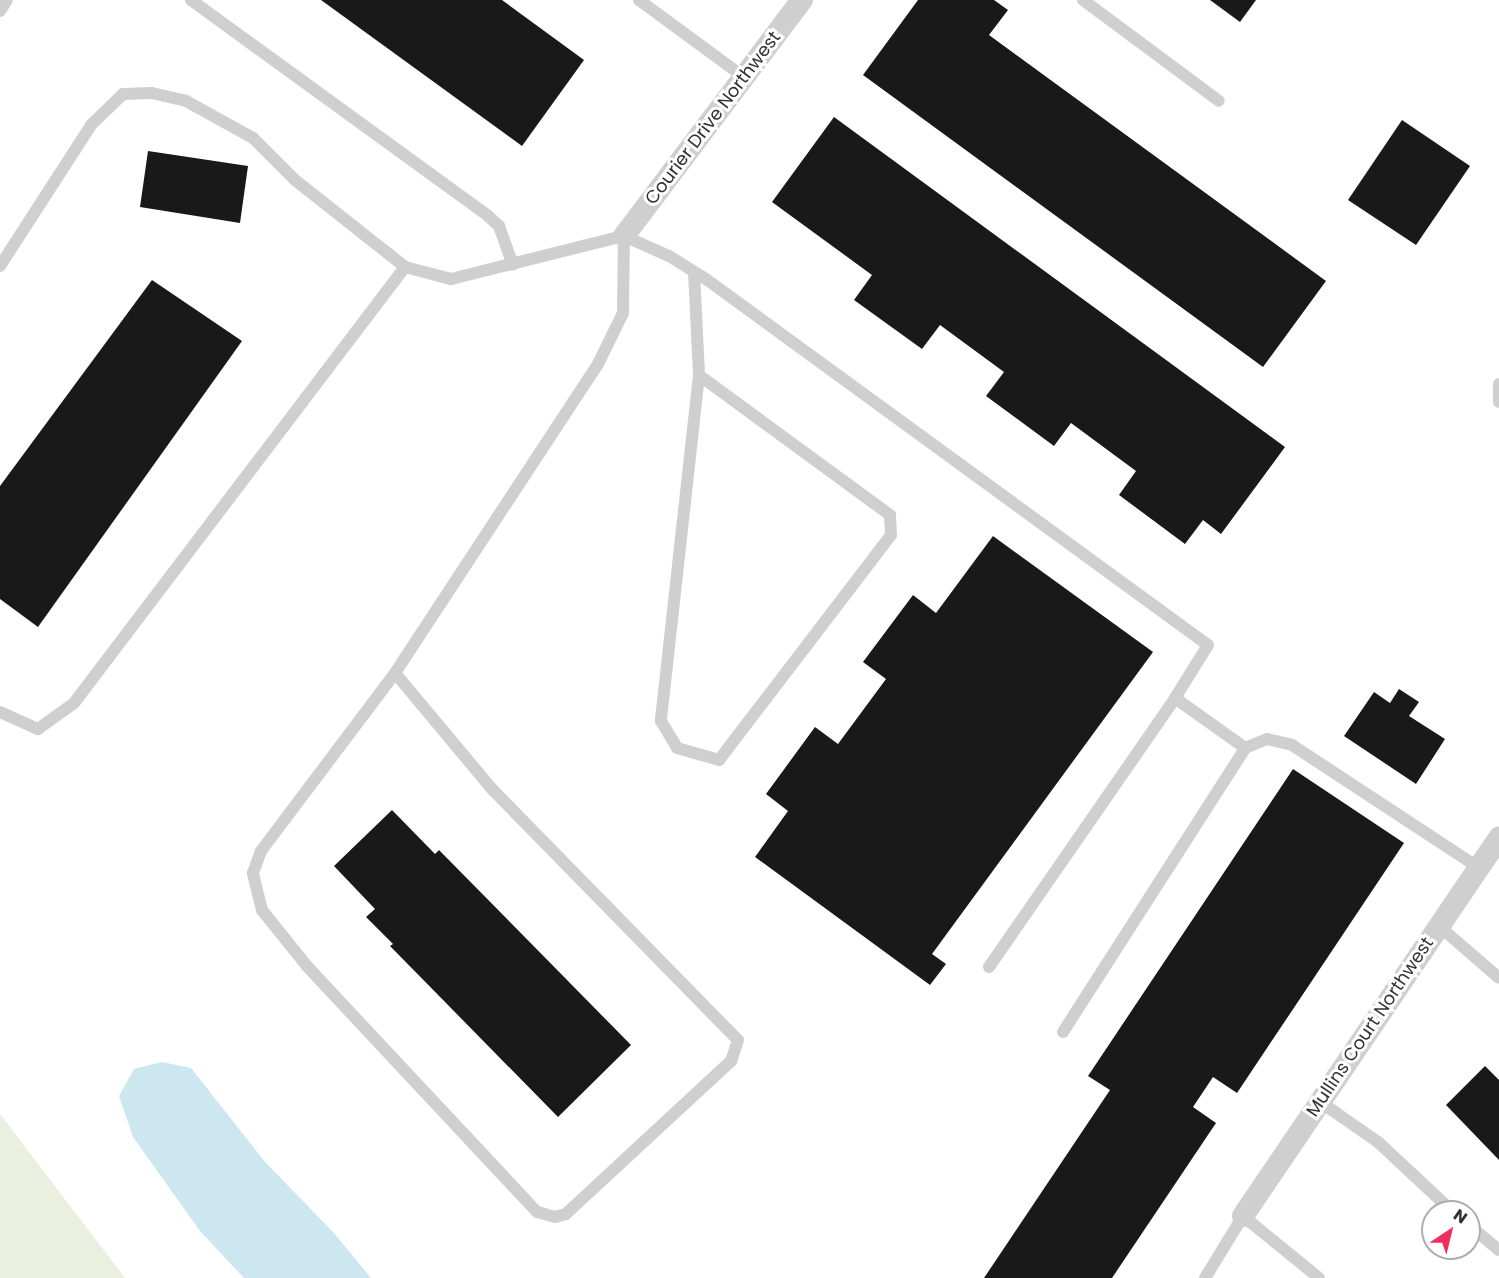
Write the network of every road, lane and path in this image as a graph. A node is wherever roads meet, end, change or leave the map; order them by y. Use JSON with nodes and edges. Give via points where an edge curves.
{"nodes":[{"id":1,"x":7,"y":0,"type":"edge"},
{"id":2,"x":190,"y":0,"type":"edge"},
{"id":3,"x":639,"y":0,"type":"edge"},
{"id":4,"x":1083,"y":0,"type":"edge"},
{"id":5,"x":799,"y":1,"type":"edge"},
{"id":6,"x":0,"y":11,"type":"edge"},
{"id":7,"x":744,"y":77,"type":"junction"},
{"id":8,"x":1219,"y":101,"type":"dead end"},
{"id":9,"x":624,"y":236,"type":"junction"},
{"id":10,"x":513,"y":265,"type":"junction"},
{"id":11,"x":0,"y":266,"type":"edge"},
{"id":12,"x":405,"y":267,"type":"junction"},
{"id":13,"x":694,"y":272,"type":"junction"},
{"id":14,"x":699,"y":375,"type":"junction"},
{"id":15,"x":1499,"y":384,"type":"edge"},
{"id":16,"x":1499,"y":402,"type":"edge"},
{"id":17,"x":395,"y":673,"type":"junction"},
{"id":18,"x":1175,"y":698,"type":"junction"},
{"id":19,"x":0,"y":712,"type":"edge"},
{"id":20,"x":1245,"y":748,"type":"junction"},
{"id":21,"x":1499,"y":838,"type":"edge"},
{"id":22,"x":1479,"y":868,"type":"junction"},
{"id":23,"x":1439,"y":926,"type":"junction"},
{"id":24,"x":990,"y":967,"type":"dead end"},
{"id":25,"x":1499,"y":978,"type":"edge"},
{"id":26,"x":1063,"y":1032,"type":"dead end"},
{"id":27,"x":1319,"y":1101,"type":"junction"},
{"id":28,"x":1440,"y":1200,"type":"edge"},
{"id":29,"x":1243,"y":1216,"type":"junction"},
{"id":30,"x":1481,"y":1235,"type":"edge"},
{"id":31,"x":1499,"y":1250,"type":"edge"},
{"id":32,"x":1205,"y":1278,"type":"edge"},
{"id":33,"x":1319,"y":1278,"type":"edge"}],
"edges":[{"from":1,"to":6,"type":"lane"},
{"from":2,"to":10,"type":"lane","via":[[488,216],[499,226]]},
{"from":3,"to":7,"type":"lane"},
{"from":4,"to":8,"type":"lane"},
{"from":5,"to":7,"type":"street","name":"Courier Drive Northwest"},
{"from":7,"to":9,"type":"street","name":"Courier Drive Northwest"},
{"from":9,"to":10,"type":"lane"},
{"from":9,"to":13,"type":"lane"},
{"from":9,"to":17,"type":"lane","via":[[622,313],[608,348]]},
{"from":10,"to":12,"type":"lane","via":[[451,279]]},
{"from":11,"to":12,"type":"lane","via":[[92,124],[123,93],[152,93],[186,101],[253,138],[296,180]]},
{"from":12,"to":19,"type":"lane","via":[[74,703],[38,729]]},
{"from":13,"to":14,"type":"lane"},
{"from":13,"to":18,"type":"lane","via":[[1208,645]]},
{"from":14,"to":14,"type":"lane","via":[[661,721],[678,748],[719,760],[891,535],[890,515]]},
{"from":15,"to":16,"type":"lane"},
{"from":17,"to":17,"type":"lane","via":[[261,851],[253,873],[255,888],[262,910],[307,966],[537,1212],[555,1217],[566,1214],[731,1061],[738,1040],[492,789]]},
{"from":18,"to":20,"type":"lane"},
{"from":18,"to":24,"type":"lane"},
{"from":20,"to":22,"type":"lane","via":[[1267,740],[1292,745]]},
{"from":20,"to":26,"type":"lane"},
{"from":21,"to":22,"type":"street","name":"Mullins Court Northwest"},
{"from":22,"to":23,"type":"street","name":"Mullins Court Northwest"},
{"from":23,"to":25,"type":"lane"},
{"from":23,"to":27,"type":"street","name":"Mullins Court Northwest"},
{"from":27,"to":28,"type":"lane","via":[[1378,1142]]},
{"from":27,"to":29,"type":"street","name":"Mullins Court Northwest"},
{"from":29,"to":32,"type":"lane"},
{"from":29,"to":33,"type":"lane"},
{"from":30,"to":31,"type":"lane"}]}
